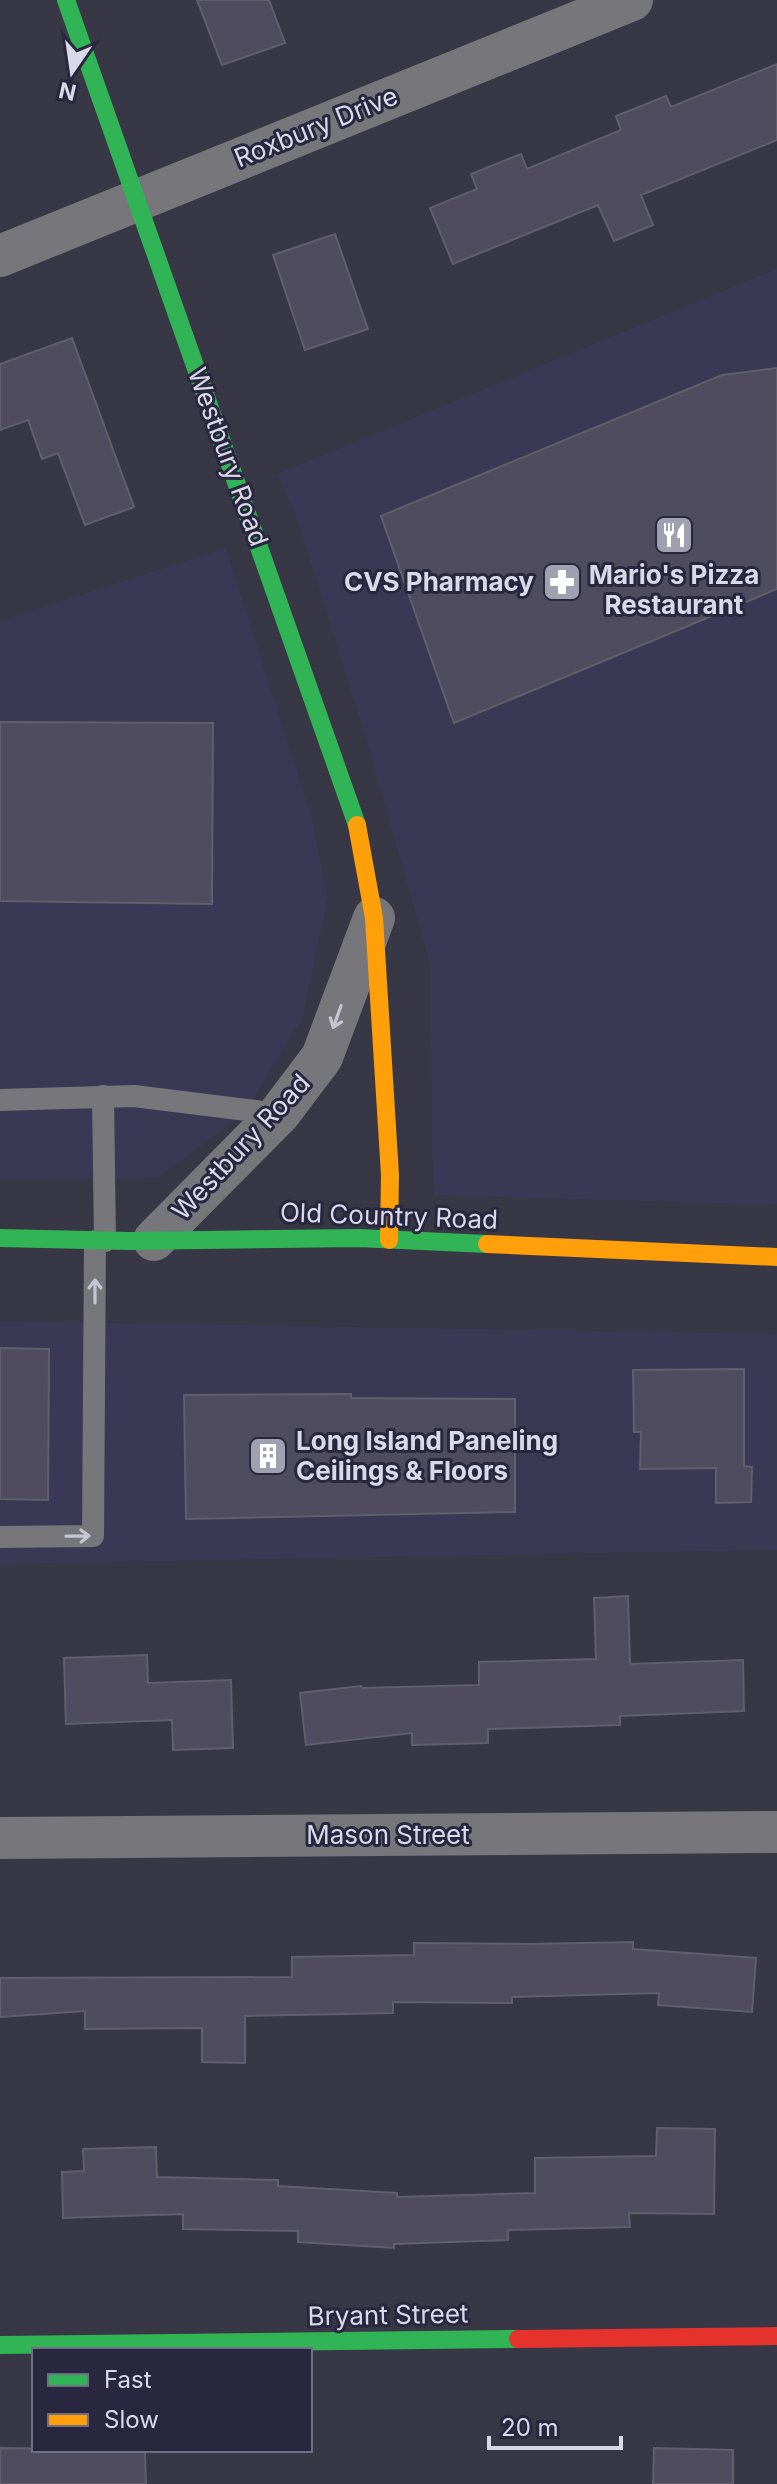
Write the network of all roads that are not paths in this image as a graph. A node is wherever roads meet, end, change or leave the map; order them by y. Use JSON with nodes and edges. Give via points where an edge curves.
{"nodes":[{"id":1,"x":66,"y":0,"type":"edge"},
{"id":2,"x":632,"y":0,"type":"edge"},
{"id":3,"x":136,"y":200,"type":"junction"},
{"id":4,"x":0,"y":256,"type":"edge"},
{"id":5,"x":374,"y":918,"type":"junction"},
{"id":6,"x":103,"y":1096,"type":"junction"},
{"id":7,"x":0,"y":1100,"type":"edge"},
{"id":8,"x":279,"y":1114,"type":"junction"},
{"id":9,"x":0,"y":1238,"type":"edge"},
{"id":10,"x":154,"y":1240,"type":"junction"},
{"id":11,"x":389,"y":1240,"type":"junction"},
{"id":12,"x":100,"y":1241,"type":"junction"},
{"id":13,"x":777,"y":1257,"type":"edge"},
{"id":14,"x":0,"y":1537,"type":"edge"},
{"id":15,"x":777,"y":1832,"type":"edge"},
{"id":16,"x":0,"y":1838,"type":"edge"},
{"id":17,"x":777,"y":2336,"type":"edge"},
{"id":18,"x":0,"y":2345,"type":"edge"}],
"edges":[{"from":1,"to":3,"type":"street","name":"Westbury Road"},
{"from":2,"to":3,"type":"street","name":"Roxbury Drive"},
{"from":3,"to":4,"type":"street","name":"Roxbury Drive"},
{"from":3,"to":5,"type":"street","name":"Westbury Road","via":[[355,814]]},
{"from":5,"to":8,"type":"street","name":"Westbury Road","one_way":true,"via":[[322,1057]]},
{"from":5,"to":11,"type":"street","name":"Westbury Road","via":[[390,1175]]},
{"from":6,"to":7,"type":"lane"},
{"from":6,"to":8,"type":"lane"},
{"from":6,"to":12,"type":"lane"},
{"from":8,"to":10,"type":"street","name":"Westbury Road"},
{"from":9,"to":12,"type":"street","name":"Old Country Road"},
{"from":10,"to":11,"type":"street","name":"Old Country Road"},
{"from":10,"to":12,"type":"street","name":"Old Country Road"},
{"from":11,"to":13,"type":"street","name":"Old Country Road"},
{"from":14,"to":12,"type":"lane","one_way":true,"via":[[93,1536]]},
{"from":15,"to":16,"type":"street","name":"Mason Street"},
{"from":17,"to":18,"type":"street","name":"Bryant Street"}]}
